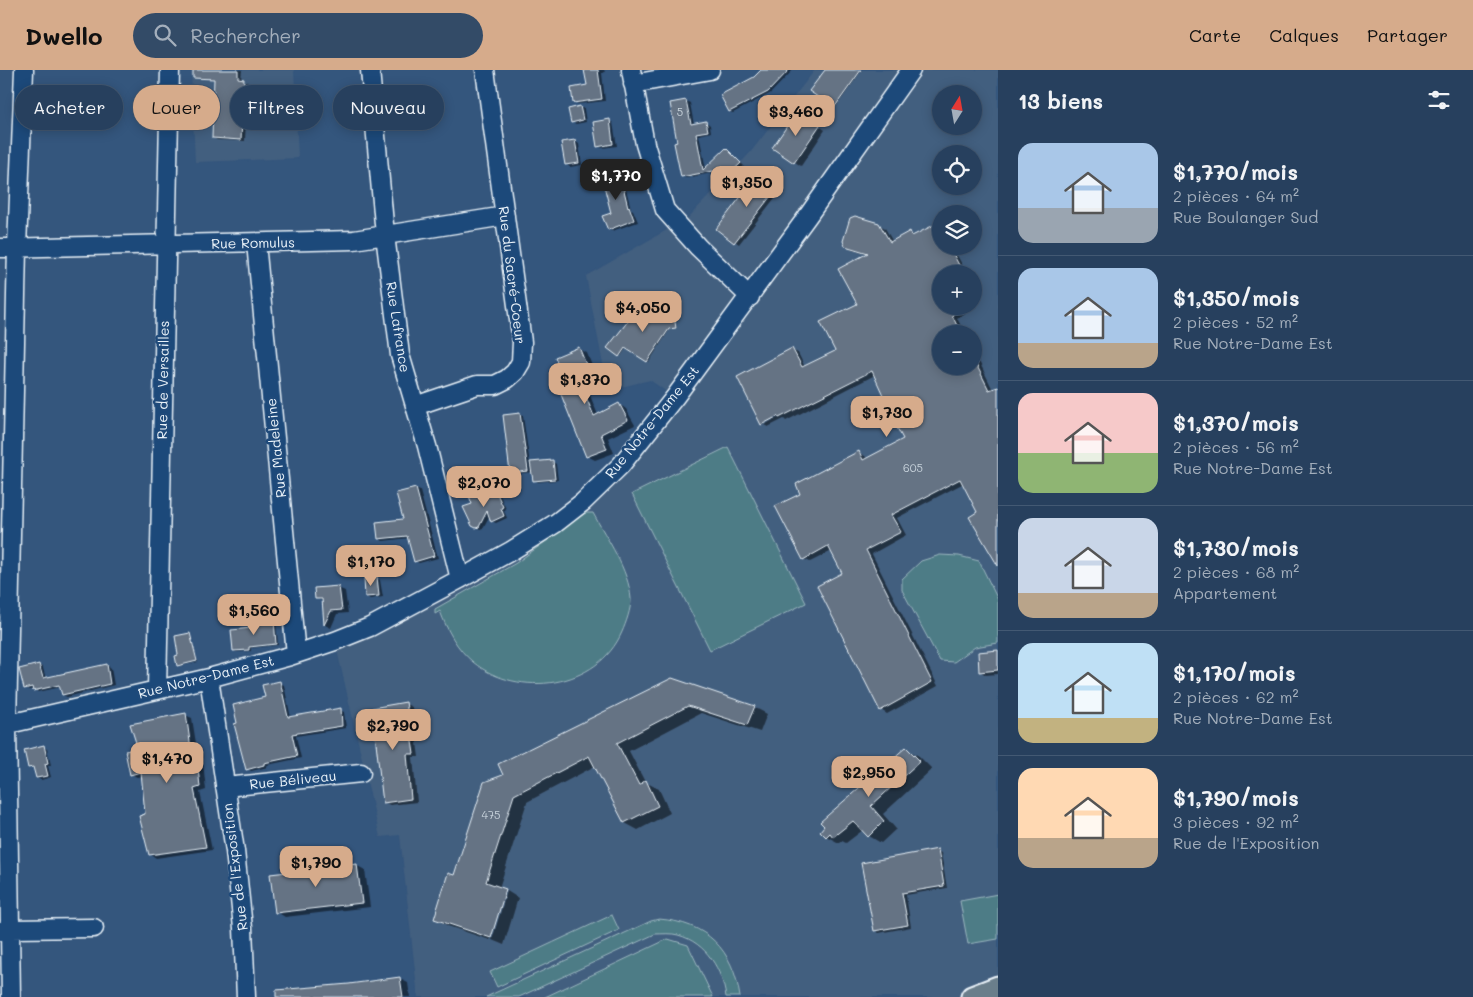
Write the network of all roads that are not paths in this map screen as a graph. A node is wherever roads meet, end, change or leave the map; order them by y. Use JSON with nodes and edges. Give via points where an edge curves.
{"nodes":[{"id":1,"x":24,"y":70,"type":"edge"},
{"id":2,"x":170,"y":70,"type":"edge"},
{"id":3,"x":370,"y":70,"type":"edge"},
{"id":4,"x":485,"y":70,"type":"edge"},
{"id":5,"x":710,"y":70,"type":"edge"},
{"id":6,"x":911,"y":70,"type":"edge"},
{"id":7,"x":632,"y":77,"type":"edge"},
{"id":8,"x":505,"y":216,"type":"junction"},
{"id":9,"x":384,"y":235,"type":"junction"},
{"id":10,"x":256,"y":243,"type":"junction"},
{"id":11,"x":166,"y":244,"type":"junction"},
{"id":12,"x":9,"y":248,"type":"edge"},
{"id":13,"x":750,"y":297,"type":"junction"},
{"id":14,"x":414,"y":406,"type":"junction"},
{"id":15,"x":6,"y":514,"type":"edge"},
{"id":16,"x":460,"y":578,"type":"junction"},
{"id":17,"x":296,"y":654,"type":"junction"},
{"id":18,"x":209,"y":678,"type":"junction"},
{"id":19,"x":157,"y":690,"type":"junction"},
{"id":20,"x":3,"y":726,"type":"edge"},
{"id":21,"x":361,"y":773,"type":"dead end"},
{"id":22,"x":225,"y":786,"type":"junction"},
{"id":23,"x":94,"y":928,"type":"dead end"},
{"id":24,"x":5,"y":930,"type":"edge"},
{"id":25,"x":998,"y":987,"type":"edge"},
{"id":26,"x":11,"y":997,"type":"edge"},
{"id":27,"x":246,"y":997,"type":"edge"},
{"id":28,"x":972,"y":997,"type":"edge"}],
"edges":[{"from":1,"to":12,"type":"street"},
{"from":2,"to":11,"type":"street","name":"Rue de Versailles"},
{"from":3,"to":9,"type":"street","name":"Rue Lafrance"},
{"from":4,"to":8,"type":"street","name":"Rue du Sacré-Coeur"},
{"from":5,"to":7,"type":"street"},
{"from":6,"to":13,"type":"street","name":"Rue Notre-Dame Est"},
{"from":7,"to":13,"type":"street","via":[[645,144],[665,210]]},
{"from":8,"to":9,"type":"street","name":"Rue Romulus"},
{"from":8,"to":14,"type":"street","name":"Rue du Sacré-Coeur","via":[[522,342],[520,362],[511,376],[495,385],[477,385]]},
{"from":9,"to":10,"type":"street","name":"Rue Romulus","via":[[354,240]]},
{"from":9,"to":14,"type":"street","name":"Rue Lafrance","via":[[400,355]]},
{"from":10,"to":11,"type":"street","name":"Rue Romulus"},
{"from":10,"to":17,"type":"street","name":"Rue Madeleine"},
{"from":11,"to":12,"type":"street","name":"Rue Romulus"},
{"from":11,"to":19,"type":"street","name":"Rue de Versailles"},
{"from":12,"to":15,"type":"street"},
{"from":13,"to":16,"type":"street","name":"Rue Notre-Dame Est","via":[[621,465],[556,523]]},
{"from":14,"to":16,"type":"street","name":"Rue Lafrance"},
{"from":15,"to":20,"type":"street"},
{"from":16,"to":17,"type":"street","name":"Rue Notre-Dame Est","via":[[370,627]]},
{"from":17,"to":18,"type":"street","name":"Rue Notre-Dame Est"},
{"from":18,"to":19,"type":"street","name":"Rue Notre-Dame Est"},
{"from":18,"to":22,"type":"street","name":"Rue de l'Exposition"},
{"from":19,"to":20,"type":"street","name":"Rue Notre-Dame Est"},
{"from":20,"to":24,"type":"street"},
{"from":21,"to":22,"type":"street","name":"Rue Béliveau"},
{"from":22,"to":27,"type":"street","name":"Rue de l'Exposition","via":[[243,928]]},
{"from":23,"to":24,"type":"street"},
{"from":24,"to":26,"type":"street"},
{"from":25,"to":28,"type":"main road"}]}
